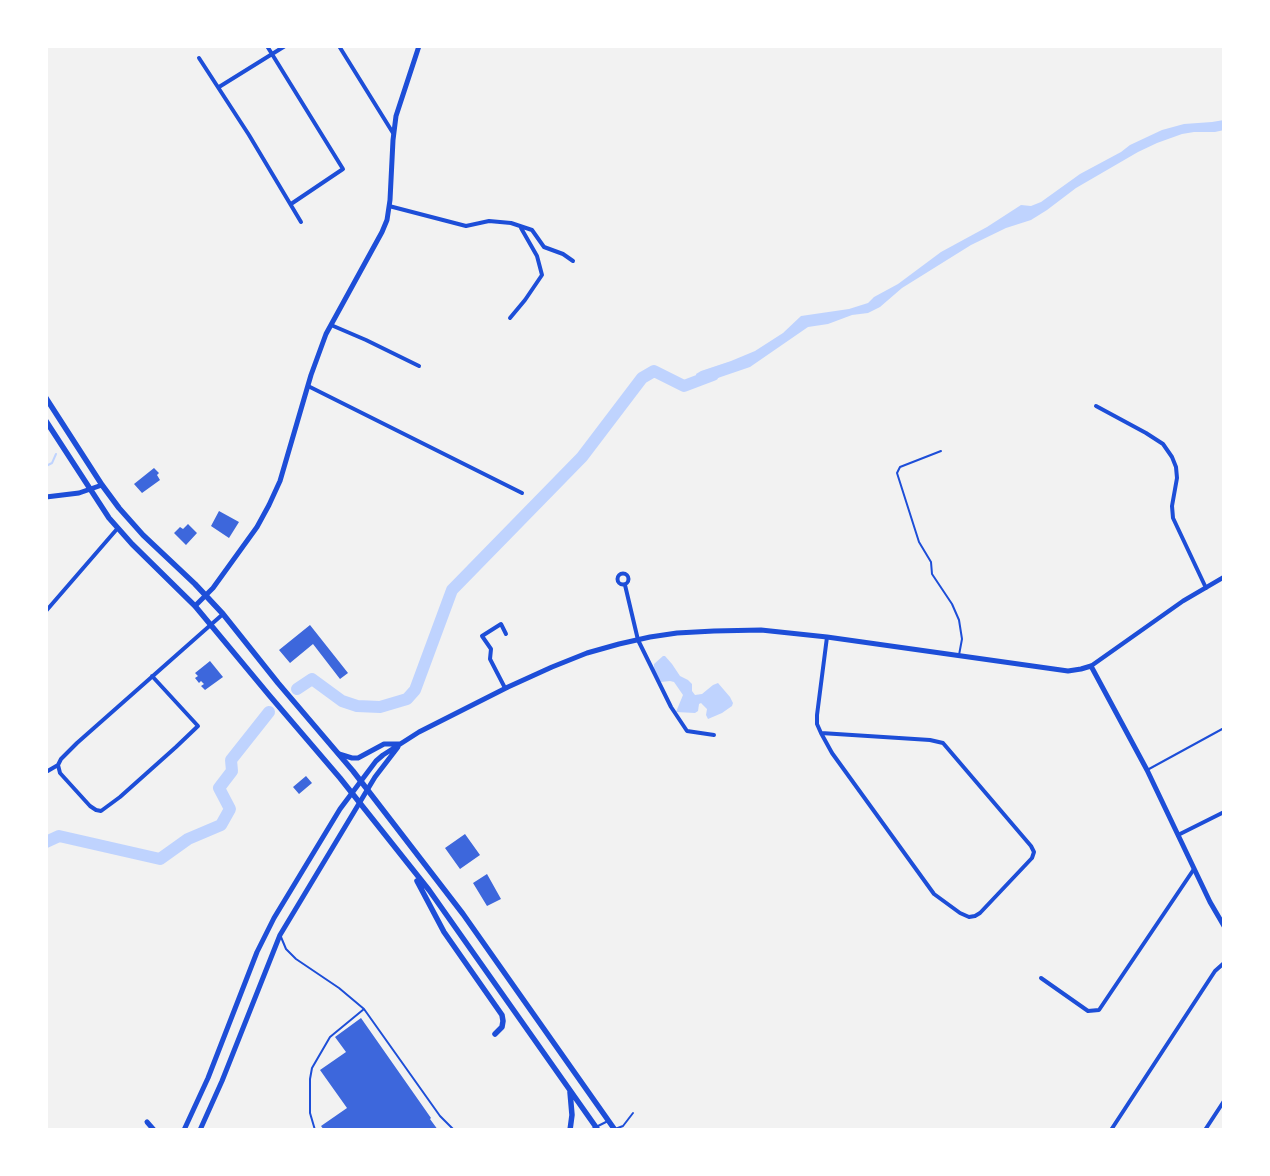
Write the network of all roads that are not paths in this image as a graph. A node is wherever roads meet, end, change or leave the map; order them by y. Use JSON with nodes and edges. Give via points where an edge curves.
{"nodes":[{"id":1,"x":267,"y":46,"type":"edge"},
{"id":2,"x":286,"y":46,"type":"edge"},
{"id":3,"x":339,"y":46,"type":"edge"},
{"id":4,"x":419,"y":46,"type":"edge"},
{"id":5,"x":272,"y":54,"type":"junction"},
{"id":6,"x":199,"y":58,"type":"dead end"},
{"id":7,"x":219,"y":87,"type":"junction"},
{"id":8,"x":393,"y":132,"type":"junction"},
{"id":9,"x":291,"y":204,"type":"junction"},
{"id":10,"x":389,"y":206,"type":"junction"},
{"id":11,"x":301,"y":222,"type":"dead end"},
{"id":12,"x":521,"y":228,"type":"junction"},
{"id":13,"x":573,"y":261,"type":"dead end"},
{"id":14,"x":510,"y":318,"type":"dead end"},
{"id":15,"x":331,"y":325,"type":"junction"},
{"id":16,"x":419,"y":366,"type":"dead end"},
{"id":17,"x":308,"y":386,"type":"junction"},
{"id":18,"x":46,"y":398,"type":"edge"},
{"id":19,"x":1096,"y":406,"type":"dead end"},
{"id":20,"x":46,"y":421,"type":"edge"},
{"id":21,"x":941,"y":451,"type":"dead end"},
{"id":22,"x":102,"y":485,"type":"junction"},
{"id":23,"x":89,"y":490,"type":"junction"},
{"id":24,"x":522,"y":493,"type":"dead end"},
{"id":25,"x":46,"y":496,"type":"edge"},
{"id":26,"x":117,"y":529,"type":"junction"},
{"id":27,"x":1224,"y":577,"type":"edge"},
{"id":28,"x":625,"y":585,"type":"dead end"},
{"id":29,"x":1206,"y":588,"type":"junction"},
{"id":30,"x":206,"y":595,"type":"junction"},
{"id":31,"x":195,"y":606,"type":"junction"},
{"id":32,"x":46,"y":611,"type":"edge"},
{"id":33,"x":223,"y":614,"type":"junction"},
{"id":34,"x":210,"y":624,"type":"junction"},
{"id":35,"x":506,"y":634,"type":"dead end"},
{"id":36,"x":827,"y":637,"type":"junction"},
{"id":37,"x":638,"y":640,"type":"junction"},
{"id":38,"x":959,"y":656,"type":"junction"},
{"id":39,"x":1091,"y":666,"type":"junction"},
{"id":40,"x":152,"y":676,"type":"junction"},
{"id":41,"x":505,"y":688,"type":"junction"},
{"id":42,"x":1224,"y":728,"type":"edge"},
{"id":43,"x":821,"y":733,"type":"junction"},
{"id":44,"x":714,"y":735,"type":"dead end"},
{"id":45,"x":399,"y":744,"type":"junction"},
{"id":46,"x":339,"y":754,"type":"junction"},
{"id":47,"x":58,"y":765,"type":"junction"},
{"id":48,"x":1147,"y":770,"type":"junction"},
{"id":49,"x":46,"y":772,"type":"edge"},
{"id":50,"x":360,"y":780,"type":"junction"},
{"id":51,"x":368,"y":790,"type":"junction"},
{"id":52,"x":351,"y":792,"type":"junction"},
{"id":53,"x":359,"y":803,"type":"junction"},
{"id":54,"x":1224,"y":812,"type":"edge"},
{"id":55,"x":1178,"y":836,"type":"junction"},
{"id":56,"x":1194,"y":869,"type":"junction"},
{"id":57,"x":413,"y":872,"type":"junction"},
{"id":58,"x":1224,"y":926,"type":"edge"},
{"id":59,"x":280,"y":935,"type":"junction"},
{"id":60,"x":1224,"y":963,"type":"edge"},
{"id":61,"x":1041,"y":978,"type":"dead end"},
{"id":62,"x":364,"y":1009,"type":"junction"},
{"id":63,"x":495,"y":1034,"type":"dead end"},
{"id":64,"x":570,"y":1090,"type":"junction"},
{"id":65,"x":1224,"y":1101,"type":"edge"},
{"id":66,"x":633,"y":1113,"type":"dead end"},
{"id":67,"x":609,"y":1121,"type":"junction"},
{"id":68,"x":147,"y":1122,"type":"dead end"},
{"id":69,"x":184,"y":1128,"type":"edge"},
{"id":70,"x":594,"y":1129,"type":"edge"},
{"id":71,"x":154,"y":1130,"type":"edge"},
{"id":72,"x":191,"y":1130,"type":"edge"},
{"id":73,"x":200,"y":1130,"type":"edge"},
{"id":74,"x":315,"y":1130,"type":"edge"},
{"id":75,"x":454,"y":1130,"type":"edge"},
{"id":76,"x":570,"y":1130,"type":"edge"},
{"id":77,"x":615,"y":1130,"type":"edge"},
{"id":78,"x":1111,"y":1130,"type":"edge"},
{"id":79,"x":1205,"y":1130,"type":"edge"}],
"edges":[{"from":1,"to":5,"type":"street"},
{"from":2,"to":5,"type":"street"},
{"from":3,"to":8,"type":"street"},
{"from":4,"to":8,"type":"main road"},
{"from":5,"to":7,"type":"street"},
{"from":5,"to":9,"type":"street","via":[[344,169]]},
{"from":6,"to":7,"type":"street"},
{"from":7,"to":9,"type":"street"},
{"from":8,"to":10,"type":"main road"},
{"from":9,"to":11,"type":"street"},
{"from":10,"to":12,"type":"street","via":[[466,226],[489,221]]},
{"from":10,"to":15,"type":"main road","via":[[379,239]]},
{"from":12,"to":13,"type":"street","via":[[532,230],[544,247]]},
{"from":12,"to":14,"type":"street","via":[[537,256],[542,275]]},
{"from":15,"to":16,"type":"street"},
{"from":15,"to":17,"type":"main road"},
{"from":17,"to":24,"type":"street"},
{"from":17,"to":30,"type":"main road","via":[[280,481],[269,505],[257,527]]},
{"from":18,"to":22,"type":"main road"},
{"from":19,"to":29,"type":"street","via":[[1163,444],[1172,457],[1177,478],[1173,518]]},
{"from":20,"to":23,"type":"main road"},
{"from":21,"to":38,"type":"lane","via":[[900,467],[897,473],[919,542],[931,562],[932,574],[959,620],[962,639]]},
{"from":22,"to":23,"type":"main road"},
{"from":22,"to":30,"type":"main road","via":[[143,535]]},
{"from":23,"to":25,"type":"main road"},
{"from":23,"to":26,"type":"main road"},
{"from":26,"to":31,"type":"main road"},
{"from":26,"to":32,"type":"street"},
{"from":27,"to":29,"type":"street"},
{"from":28,"to":37,"type":"street"},
{"from":29,"to":39,"type":"street"},
{"from":30,"to":31,"type":"main road"},
{"from":30,"to":33,"type":"main road"},
{"from":31,"to":34,"type":"main road"},
{"from":33,"to":34,"type":"street"},
{"from":33,"to":46,"type":"main road"},
{"from":34,"to":40,"type":"street"},
{"from":34,"to":52,"type":"main road"},
{"from":35,"to":41,"type":"street","via":[[501,624],[482,636],[491,649],[490,659]]},
{"from":36,"to":37,"type":"main road","via":[[741,630],[677,633]]},
{"from":36,"to":38,"type":"main road"},
{"from":36,"to":43,"type":"street","via":[[817,715]]},
{"from":37,"to":41,"type":"main road","via":[[586,653]]},
{"from":37,"to":44,"type":"street","via":[[687,731]]},
{"from":38,"to":39,"type":"main road","via":[[1068,671]]},
{"from":39,"to":48,"type":"main road"},
{"from":40,"to":47,"type":"street"},
{"from":40,"to":47,"type":"street","via":[[198,726],[104,810],[90,806],[60,773]]},
{"from":41,"to":45,"type":"main road"},
{"from":42,"to":48,"type":"lane"},
{"from":43,"to":43,"type":"street","via":[[943,743],[1031,846],[1032,858],[980,913],[969,917],[960,913],[934,894],[832,754]]},
{"from":45,"to":46,"type":"main road","via":[[384,744],[358,758]]},
{"from":45,"to":50,"type":"main road","via":[[383,754]]},
{"from":45,"to":51,"type":"main road"},
{"from":46,"to":50,"type":"main road"},
{"from":47,"to":49,"type":"street"},
{"from":48,"to":55,"type":"main road"},
{"from":50,"to":51,"type":"main road"},
{"from":50,"to":52,"type":"main road"},
{"from":51,"to":53,"type":"main road"},
{"from":51,"to":67,"type":"main road","via":[[463,914]]},
{"from":52,"to":53,"type":"main road"},
{"from":52,"to":69,"type":"main road","via":[[292,886],[257,952],[208,1078]]},
{"from":53,"to":57,"type":"main road"},
{"from":53,"to":59,"type":"main road"},
{"from":54,"to":55,"type":"street"},
{"from":55,"to":56,"type":"main road"},
{"from":56,"to":58,"type":"main road"},
{"from":56,"to":61,"type":"street","via":[[1099,1010],[1088,1011]]},
{"from":57,"to":63,"type":"main road","via":[[444,932],[502,1015],[502,1027]]},
{"from":57,"to":64,"type":"main road"},
{"from":59,"to":62,"type":"lane","via":[[286,949],[301,963]]},
{"from":59,"to":73,"type":"main road"},
{"from":60,"to":78,"type":"street","via":[[1215,971]]},
{"from":62,"to":74,"type":"lane","via":[[330,1037],[312,1068],[310,1113]]},
{"from":62,"to":75,"type":"lane","via":[[440,1116]]},
{"from":64,"to":70,"type":"main road"},
{"from":64,"to":76,"type":"main road"},
{"from":65,"to":79,"type":"street"},
{"from":66,"to":77,"type":"lane","via":[[623,1126]]},
{"from":67,"to":70,"type":"lane"},
{"from":67,"to":77,"type":"main road"},
{"from":68,"to":71,"type":"main road"},
{"from":69,"to":72,"type":"lane"}]}
